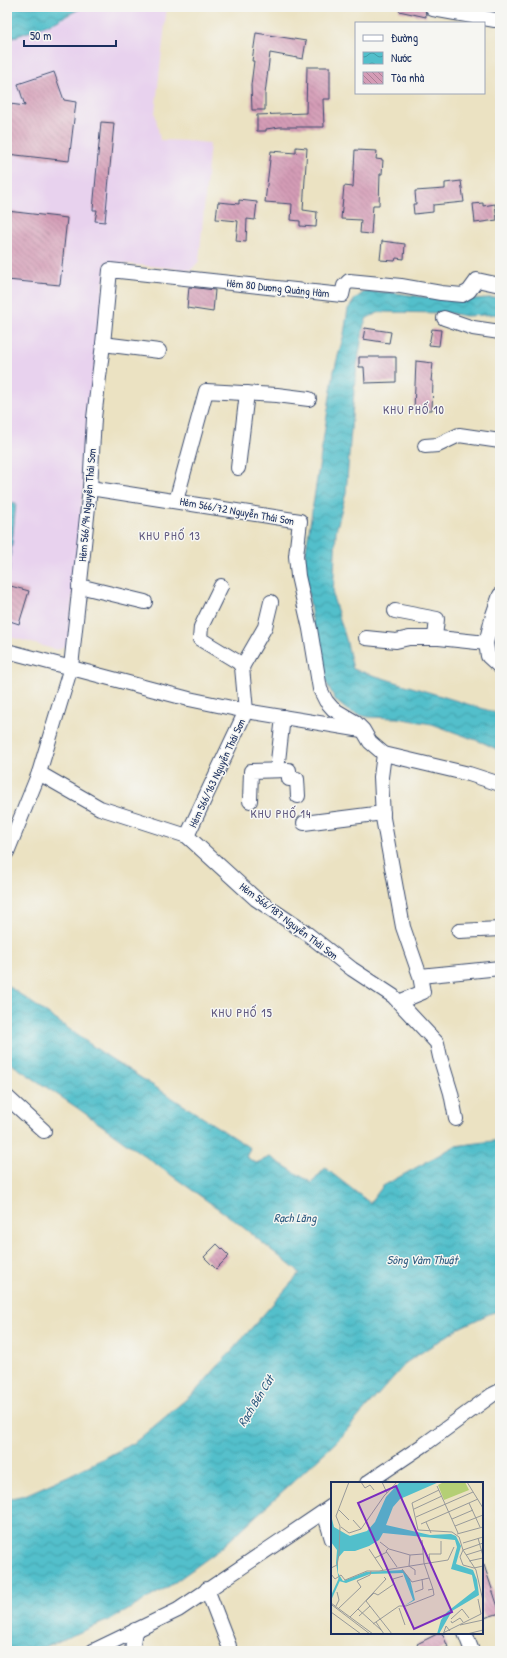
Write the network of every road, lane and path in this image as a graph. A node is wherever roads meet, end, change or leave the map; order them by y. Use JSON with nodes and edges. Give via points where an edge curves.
{"nodes":[{"id":1,"x":432,"y":9,"type":"dead end"},
{"id":2,"x":495,"y":20,"type":"dead end"},
{"id":3,"x":110,"y":270,"type":"joint"},
{"id":4,"x":500,"y":285,"type":"edge"},
{"id":5,"x":444,"y":318,"type":"dead end"},
{"id":6,"x":500,"y":332,"type":"edge"},
{"id":7,"x":103,"y":344,"type":"junction"},
{"id":8,"x":159,"y":351,"type":"dead end"},
{"id":9,"x":247,"y":393,"type":"junction"},
{"id":10,"x":309,"y":399,"type":"dead end"},
{"id":11,"x":500,"y":441,"type":"edge"},
{"id":12,"x":425,"y":446,"type":"dead end"},
{"id":13,"x":238,"y":468,"type":"dead end"},
{"id":14,"x":90,"y":488,"type":"junction"},
{"id":15,"x":176,"y":501,"type":"junction"},
{"id":16,"x":79,"y":586,"type":"junction"},
{"id":17,"x":221,"y":586,"type":"dead end"},
{"id":18,"x":500,"y":595,"type":"edge"},
{"id":19,"x":144,"y":602,"type":"dead end"},
{"id":20,"x":272,"y":602,"type":"dead end"},
{"id":21,"x":395,"y":612,"type":"dead end"},
{"id":22,"x":435,"y":637,"type":"junction"},
{"id":23,"x":366,"y":638,"type":"dead end"},
{"id":24,"x":486,"y":643,"type":"junction"},
{"id":25,"x":7,"y":651,"type":"edge"},
{"id":26,"x":71,"y":667,"type":"junction"},
{"id":27,"x":242,"y":667,"type":"junction"},
{"id":28,"x":500,"y":667,"type":"edge"},
{"id":29,"x":246,"y":711,"type":"junction"},
{"id":30,"x":284,"y":717,"type":"junction"},
{"id":31,"x":363,"y":730,"type":"junction"},
{"id":32,"x":384,"y":754,"type":"junction"},
{"id":33,"x":277,"y":770,"type":"junction"},
{"id":34,"x":39,"y":773,"type":"junction"},
{"id":35,"x":500,"y":784,"type":"edge"},
{"id":36,"x":298,"y":796,"type":"dead end"},
{"id":37,"x":250,"y":802,"type":"dead end"},
{"id":38,"x":383,"y":813,"type":"junction"},
{"id":39,"x":304,"y":823,"type":"dead end"},
{"id":40,"x":187,"y":836,"type":"junction"},
{"id":41,"x":7,"y":852,"type":"edge"},
{"id":42,"x":500,"y":929,"type":"edge"},
{"id":43,"x":458,"y":931,"type":"dead end"},
{"id":44,"x":500,"y":968,"type":"edge"},
{"id":45,"x":420,"y":976,"type":"junction"},
{"id":46,"x":399,"y":1002,"type":"junction"},
{"id":47,"x":7,"y":1097,"type":"edge"},
{"id":48,"x":456,"y":1119,"type":"dead end"},
{"id":49,"x":44,"y":1131,"type":"dead end"},
{"id":50,"x":500,"y":1391,"type":"edge"},
{"id":51,"x":368,"y":1482,"type":"edge"},
{"id":52,"x":328,"y":1509,"type":"edge"},
{"id":53,"x":331,"y":1532,"type":"edge"},
{"id":54,"x":207,"y":1589,"type":"junction"},
{"id":55,"x":135,"y":1630,"type":"junction"},
{"id":56,"x":465,"y":1634,"type":"edge"},
{"id":57,"x":228,"y":1646,"type":"dead end"},
{"id":58,"x":93,"y":1651,"type":"edge"},
{"id":59,"x":132,"y":1651,"type":"edge"},
{"id":60,"x":472,"y":1651,"type":"edge"}],
"edges":[{"from":1,"to":2,"type":"street"},
{"from":3,"to":4,"type":"street","name":"Hẻm 80 Dương Quảng Hàm","via":[[342,295],[349,280],[462,294],[469,291],[477,280]]},
{"from":3,"to":7,"type":"street","name":"Hẻm 566/94 Nguyễn Thái Sơn"},
{"from":5,"to":6,"type":"street","via":[[473,328]]},
{"from":7,"to":8,"type":"street"},
{"from":7,"to":14,"type":"street","name":"Hẻm 566/94 Nguyễn Thái Sơn","via":[[94,418]]},
{"from":9,"to":10,"type":"street"},
{"from":9,"to":13,"type":"street"},
{"from":9,"to":15,"type":"street","via":[[206,391]]},
{"from":11,"to":12,"type":"street","via":[[459,435],[438,445]]},
{"from":14,"to":15,"type":"street","name":"Hẻm 566/72 Nguyễn Thái Sơn"},
{"from":14,"to":16,"type":"street","name":"Hẻm 566/94 Nguyễn Thái Sơn"},
{"from":15,"to":31,"type":"street","name":"Hẻm 566/72 Nguyễn Thái Sơn","via":[[300,521],[296,556],[298,576],[320,689],[333,709]]},
{"from":16,"to":19,"type":"street"},
{"from":16,"to":26,"type":"street","name":"Hẻm 566/94 Nguyễn Thái Sơn"},
{"from":17,"to":27,"type":"street","via":[[201,627],[200,639]]},
{"from":18,"to":24,"type":"street"},
{"from":20,"to":27,"type":"street","via":[[265,627]]},
{"from":21,"to":22,"type":"street","via":[[437,619]]},
{"from":22,"to":23,"type":"street","via":[[396,641]]},
{"from":22,"to":24,"type":"street"},
{"from":24,"to":28,"type":"street","via":[[488,656]]},
{"from":25,"to":26,"type":"street"},
{"from":26,"to":29,"type":"street","via":[[188,699]]},
{"from":26,"to":34,"type":"street"},
{"from":27,"to":29,"type":"street"},
{"from":29,"to":30,"type":"street"},
{"from":29,"to":40,"type":"street","name":"Hẻm 566/163 Nguyễn Thái Sơn"},
{"from":30,"to":31,"type":"street"},
{"from":30,"to":33,"type":"street"},
{"from":31,"to":32,"type":"street","via":[[370,742]]},
{"from":32,"to":35,"type":"street","via":[[470,774]]},
{"from":32,"to":38,"type":"street","via":[[381,777]]},
{"from":33,"to":36,"type":"street","via":[[289,770],[289,779],[297,779]]},
{"from":33,"to":37,"type":"street","via":[[252,771]]},
{"from":34,"to":40,"type":"street","name":"Hẻm 566/187 Nguyễn Thái Sơn","via":[[100,808]]},
{"from":34,"to":41,"type":"street"},
{"from":38,"to":39,"type":"street"},
{"from":38,"to":45,"type":"street","via":[[402,927]]},
{"from":40,"to":46,"type":"street","name":"Hẻm 566/187 Nguyễn Thái Sơn","via":[[256,899]]},
{"from":42,"to":43,"type":"street"},
{"from":44,"to":45,"type":"street"},
{"from":45,"to":46,"type":"street","via":[[423,992]]},
{"from":46,"to":48,"type":"street","name":"Hẻm 566/187 Nguyễn Thái Sơn","via":[[437,1043]]},
{"from":47,"to":49,"type":"street"},
{"from":50,"to":51,"type":"street"},
{"from":52,"to":53,"type":"street"},
{"from":52,"to":54,"type":"street"},
{"from":54,"to":55,"type":"street","via":[[178,1610]]},
{"from":54,"to":57,"type":"street"},
{"from":55,"to":58,"type":"street"},
{"from":55,"to":59,"type":"street"},
{"from":56,"to":60,"type":"street"}]}
